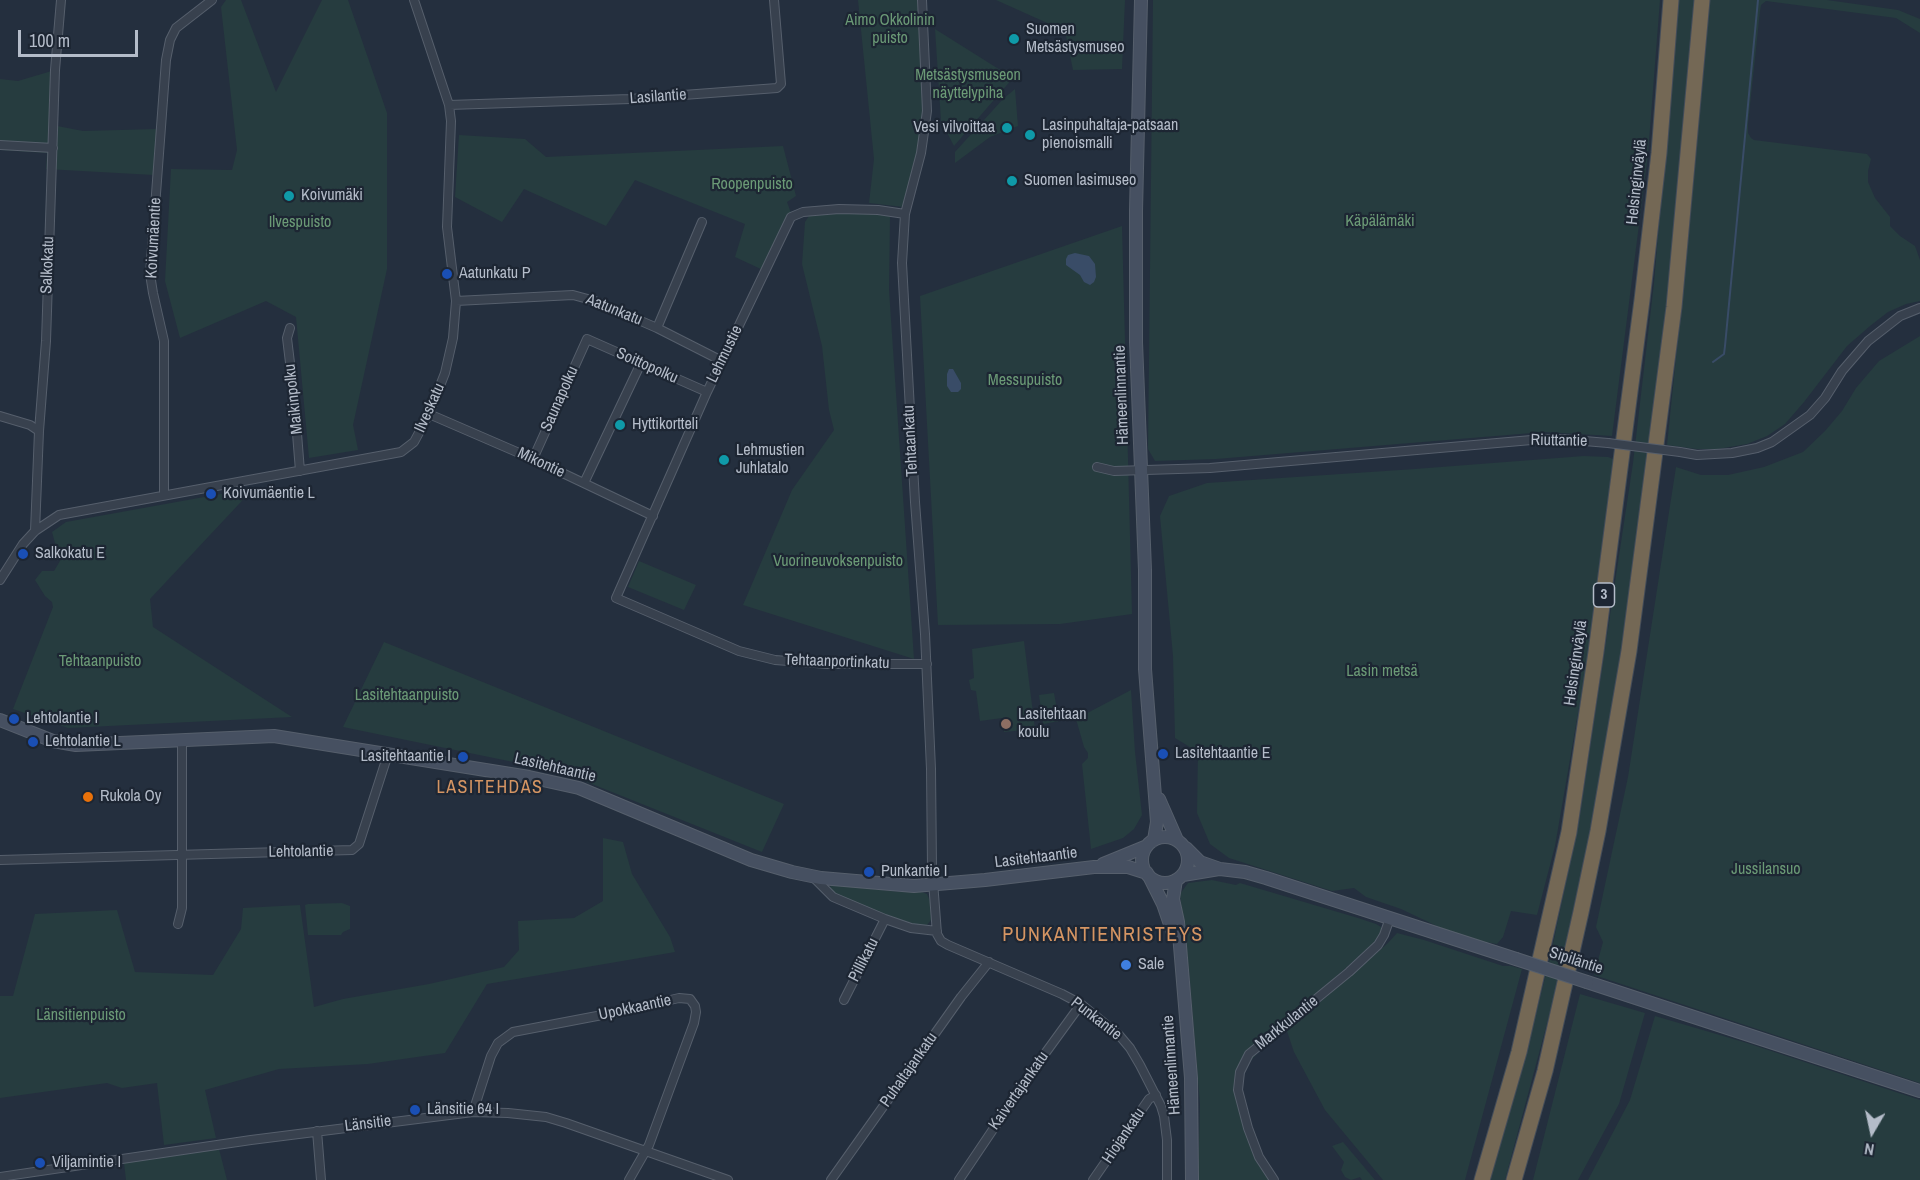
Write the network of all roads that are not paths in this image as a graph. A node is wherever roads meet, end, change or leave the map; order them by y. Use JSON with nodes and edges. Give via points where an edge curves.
{"nodes":[{"id":1,"x":61,"y":0,"type":"edge"},
{"id":2,"x":212,"y":0,"type":"edge"},
{"id":3,"x":414,"y":0,"type":"edge"},
{"id":4,"x":774,"y":0,"type":"edge"},
{"id":5,"x":922,"y":0,"type":"edge"},
{"id":6,"x":1140,"y":0,"type":"edge"},
{"id":7,"x":1671,"y":0,"type":"edge"},
{"id":8,"x":1702,"y":0,"type":"edge"},
{"id":9,"x":449,"y":105,"type":"junction"},
{"id":10,"x":0,"y":145,"type":"edge"},
{"id":11,"x":52,"y":148,"type":"junction"},
{"id":12,"x":905,"y":214,"type":"junction"},
{"id":13,"x":702,"y":222,"type":"dead end"},
{"id":14,"x":456,"y":301,"type":"junction"},
{"id":15,"x":1920,"y":308,"type":"edge"},
{"id":16,"x":657,"y":327,"type":"junction"},
{"id":17,"x":290,"y":328,"type":"dead end"},
{"id":18,"x":587,"y":339,"type":"joint"},
{"id":19,"x":722,"y":361,"type":"junction"},
{"id":20,"x":641,"y":363,"type":"junction"},
{"id":21,"x":707,"y":392,"type":"junction"},
{"id":22,"x":429,"y":414,"type":"junction"},
{"id":23,"x":0,"y":416,"type":"edge"},
{"id":24,"x":39,"y":431,"type":"junction"},
{"id":25,"x":533,"y":459,"type":"junction"},
{"id":26,"x":1096,"y":467,"type":"dead end"},
{"id":27,"x":1142,"y":470,"type":"junction"},
{"id":28,"x":300,"y":471,"type":"junction"},
{"id":29,"x":584,"y":483,"type":"junction"},
{"id":30,"x":164,"y":495,"type":"junction"},
{"id":31,"x":653,"y":516,"type":"junction"},
{"id":32,"x":35,"y":531,"type":"junction"},
{"id":33,"x":0,"y":580,"type":"edge"},
{"id":34,"x":615,"y":598,"type":"joint"},
{"id":35,"x":927,"y":664,"type":"junction"},
{"id":36,"x":0,"y":720,"type":"edge"},
{"id":37,"x":182,"y":740,"type":"junction"},
{"id":38,"x":388,"y":754,"type":"junction"},
{"id":39,"x":1155,"y":788,"type":"junction"},
{"id":40,"x":1150,"y":843,"type":"junction"},
{"id":41,"x":1181,"y":844,"type":"junction"},
{"id":42,"x":182,"y":855,"type":"junction"},
{"id":43,"x":0,"y":860,"type":"edge"},
{"id":44,"x":1094,"y":867,"type":"junction"},
{"id":45,"x":1220,"y":869,"type":"junction"},
{"id":46,"x":1148,"y":874,"type":"junction"},
{"id":47,"x":813,"y":876,"type":"junction"},
{"id":48,"x":1179,"y":877,"type":"junction"},
{"id":49,"x":934,"y":885,"type":"junction"},
{"id":50,"x":1390,"y":918,"type":"junction"},
{"id":51,"x":885,"y":919,"type":"junction"},
{"id":52,"x":178,"y":924,"type":"dead end"},
{"id":53,"x":937,"y":931,"type":"junction"},
{"id":54,"x":1179,"y":948,"type":"junction"},
{"id":55,"x":989,"y":962,"type":"junction"},
{"id":56,"x":844,"y":1000,"type":"dead end"},
{"id":57,"x":1081,"y":1004,"type":"junction"},
{"id":58,"x":1920,"y":1091,"type":"edge"},
{"id":59,"x":1156,"y":1095,"type":"junction"},
{"id":60,"x":473,"y":1112,"type":"junction"},
{"id":61,"x":317,"y":1131,"type":"junction"},
{"id":62,"x":646,"y":1151,"type":"junction"},
{"id":63,"x":0,"y":1177,"type":"edge"},
{"id":64,"x":321,"y":1180,"type":"edge"},
{"id":65,"x":629,"y":1180,"type":"edge"},
{"id":66,"x":728,"y":1180,"type":"edge"},
{"id":67,"x":831,"y":1180,"type":"edge"},
{"id":68,"x":959,"y":1180,"type":"edge"},
{"id":69,"x":1094,"y":1180,"type":"edge"},
{"id":70,"x":1167,"y":1180,"type":"edge"},
{"id":71,"x":1192,"y":1180,"type":"edge"},
{"id":72,"x":1274,"y":1180,"type":"edge"},
{"id":73,"x":1482,"y":1180,"type":"edge"},
{"id":74,"x":1514,"y":1180,"type":"edge"}],
"edges":[{"from":1,"to":11,"type":"street","name":"Salkokatu"},
{"from":2,"to":30,"type":"street","name":"Koivumäentie","via":[[176,28],[166,60],[150,274],[164,341]]},
{"from":3,"to":9,"type":"street","name":"Ilveskatu"},
{"from":4,"to":9,"type":"street","name":"Lasilantie","via":[[781,84],[777,88],[630,99]]},
{"from":5,"to":12,"type":"street","name":"Tehtaankatu","via":[[927,111]]},
{"from":6,"to":27,"type":"street","name":"Hämeenlinnantie","via":[[1136,342]]},
{"from":7,"to":73,"type":"highway","name":"Helsinginväylä","number":"3","via":[[1642,300],[1569,832],[1519,1052]]},
{"from":8,"to":74,"type":"highway","number":"3","via":[[1674,307],[1629,651],[1581,912],[1545,1071]]},
{"from":9,"to":14,"type":"street","name":"Ilveskatu","via":[[447,227]]},
{"from":10,"to":11,"type":"street"},
{"from":11,"to":24,"type":"street","name":"Salkokatu"},
{"from":12,"to":19,"type":"street","name":"Lehmustie","via":[[839,209],[791,217]]},
{"from":12,"to":35,"type":"street","name":"Tehtaankatu","via":[[904,315]]},
{"from":13,"to":16,"type":"street","name":"Aatunkatu"},
{"from":14,"to":16,"type":"street","name":"Aatunkatu","via":[[573,295]]},
{"from":14,"to":22,"type":"street","name":"Ilveskatu","via":[[448,358]]},
{"from":15,"to":27,"type":"street","name":"Riuttantie","bridge":true,"via":[[1900,316],[1868,341],[1810,415],[1757,448],[1696,455],[1544,439],[1210,468]]},
{"from":16,"to":19,"type":"street"},
{"from":17,"to":28,"type":"street","name":"Maikinpolku","via":[[287,338]]},
{"from":18,"to":20,"type":"street","name":"Soittopolku"},
{"from":18,"to":25,"type":"street","name":"Saunapolku"},
{"from":19,"to":21,"type":"street","name":"Lehmustie"},
{"from":20,"to":21,"type":"street","name":"Soittopolku"},
{"from":20,"to":29,"type":"street"},
{"from":21,"to":31,"type":"street","name":"Lehmustie"},
{"from":22,"to":25,"type":"street","name":"Mikontie"},
{"from":22,"to":28,"type":"street","name":"Ilveskatu","via":[[414,442],[401,452]]},
{"from":23,"to":24,"type":"street"},
{"from":24,"to":32,"type":"street","name":"Salkokatu"},
{"from":25,"to":29,"type":"street","name":"Mikontie"},
{"from":26,"to":27,"type":"street","name":"Riuttantie"},
{"from":27,"to":39,"type":"street","name":"Hämeenlinnantie","via":[[1146,669]]},
{"from":28,"to":30,"type":"street","name":"Ilveskatu"},
{"from":29,"to":31,"type":"street","name":"Mikontie"},
{"from":30,"to":32,"type":"street","name":"Ilveskatu","via":[[70,512]]},
{"from":31,"to":34,"type":"street","name":"Lehmustie"},
{"from":32,"to":33,"type":"street","name":"Ilveskatu"},
{"from":34,"to":35,"type":"street","name":"Tehtaanportinkatu","via":[[747,653],[785,662]]},
{"from":35,"to":49,"type":"street","name":"Tehtaankatu"},
{"from":36,"to":37,"type":"street","name":"Lasitehtaantie","via":[[53,741],[76,745]]},
{"from":37,"to":38,"type":"street","name":"Lasitehtaantie","via":[[274,736]]},
{"from":37,"to":42,"type":"street"},
{"from":38,"to":42,"type":"street","name":"Lehtolantie","via":[[358,843],[352,850]]},
{"from":38,"to":47,"type":"street","name":"Lasitehtaantie","via":[[579,788],[750,860]]},
{"from":39,"to":40,"type":"street","name":"Hämeenlinnantie","via":[[1157,822]]},
{"from":39,"to":41,"type":"street","name":"Hämeenlinnantie","via":[[1167,821]]},
{"from":40,"to":41,"type":"street","via":[[1167,837]]},
{"from":40,"to":44,"type":"street","name":"Lasitehtaantie"},
{"from":40,"to":46,"type":"street","via":[[1143,860]]},
{"from":41,"to":45,"type":"street","name":"Sipiläntie","via":[[1200,862]]},
{"from":41,"to":48,"type":"street","via":[[1188,861]]},
{"from":42,"to":43,"type":"street","name":"Lehtolantie"},
{"from":42,"to":52,"type":"street","via":[[182,908]]},
{"from":44,"to":46,"type":"street","name":"Lasitehtaantie","via":[[1128,867]]},
{"from":44,"to":49,"type":"street","name":"Lasitehtaantie"},
{"from":45,"to":48,"type":"street","name":"Sipiläntie"},
{"from":45,"to":50,"type":"street","name":"Sipiläntie","via":[[1266,878]]},
{"from":46,"to":48,"type":"street","via":[[1160,882]]},
{"from":46,"to":54,"type":"street","name":"Hämeenlinnantie"},
{"from":47,"to":49,"type":"street","name":"Lasitehtaantie","via":[[883,885]]},
{"from":47,"to":51,"type":"street","via":[[833,897]]},
{"from":48,"to":54,"type":"street","name":"Hämeenlinnantie","via":[[1173,899]]},
{"from":49,"to":53,"type":"street"},
{"from":50,"to":58,"type":"street","name":"Sipiläntie","bridge":true},
{"from":50,"to":72,"type":"street","name":"Markkulantie","via":[[1378,945],[1249,1054],[1240,1072],[1238,1090],[1248,1128],[1259,1157]]},
{"from":51,"to":53,"type":"street"},
{"from":51,"to":56,"type":"street","name":"Pillikatu"},
{"from":53,"to":55,"type":"street","name":"Punkantie","via":[[948,945]]},
{"from":54,"to":71,"type":"street","name":"Hämeenlinnantie","via":[[1191,1078]]},
{"from":55,"to":57,"type":"street","name":"Punkantie"},
{"from":55,"to":67,"type":"street","name":"Puhaltajankatu"},
{"from":57,"to":59,"type":"street","name":"Punkantie","via":[[1130,1048]]},
{"from":57,"to":68,"type":"street","name":"Kaivertajankatu"},
{"from":59,"to":69,"type":"street","name":"Hiojankatu","via":[[1149,1099]]},
{"from":59,"to":70,"type":"street","name":"Punkantie","via":[[1165,1124]]},
{"from":60,"to":61,"type":"street","name":"Länsitie"},
{"from":60,"to":62,"type":"street","name":"Länsitie","via":[[546,1117]]},
{"from":60,"to":62,"type":"street","name":"Upokkaantie","via":[[498,1042],[513,1032],[690,999],[696,1018]]},
{"from":61,"to":63,"type":"street","name":"Länsitie"},
{"from":61,"to":64,"type":"street"},
{"from":62,"to":65,"type":"street","name":"Upokkaantie"},
{"from":62,"to":66,"type":"street","name":"Länsitie"}]}
